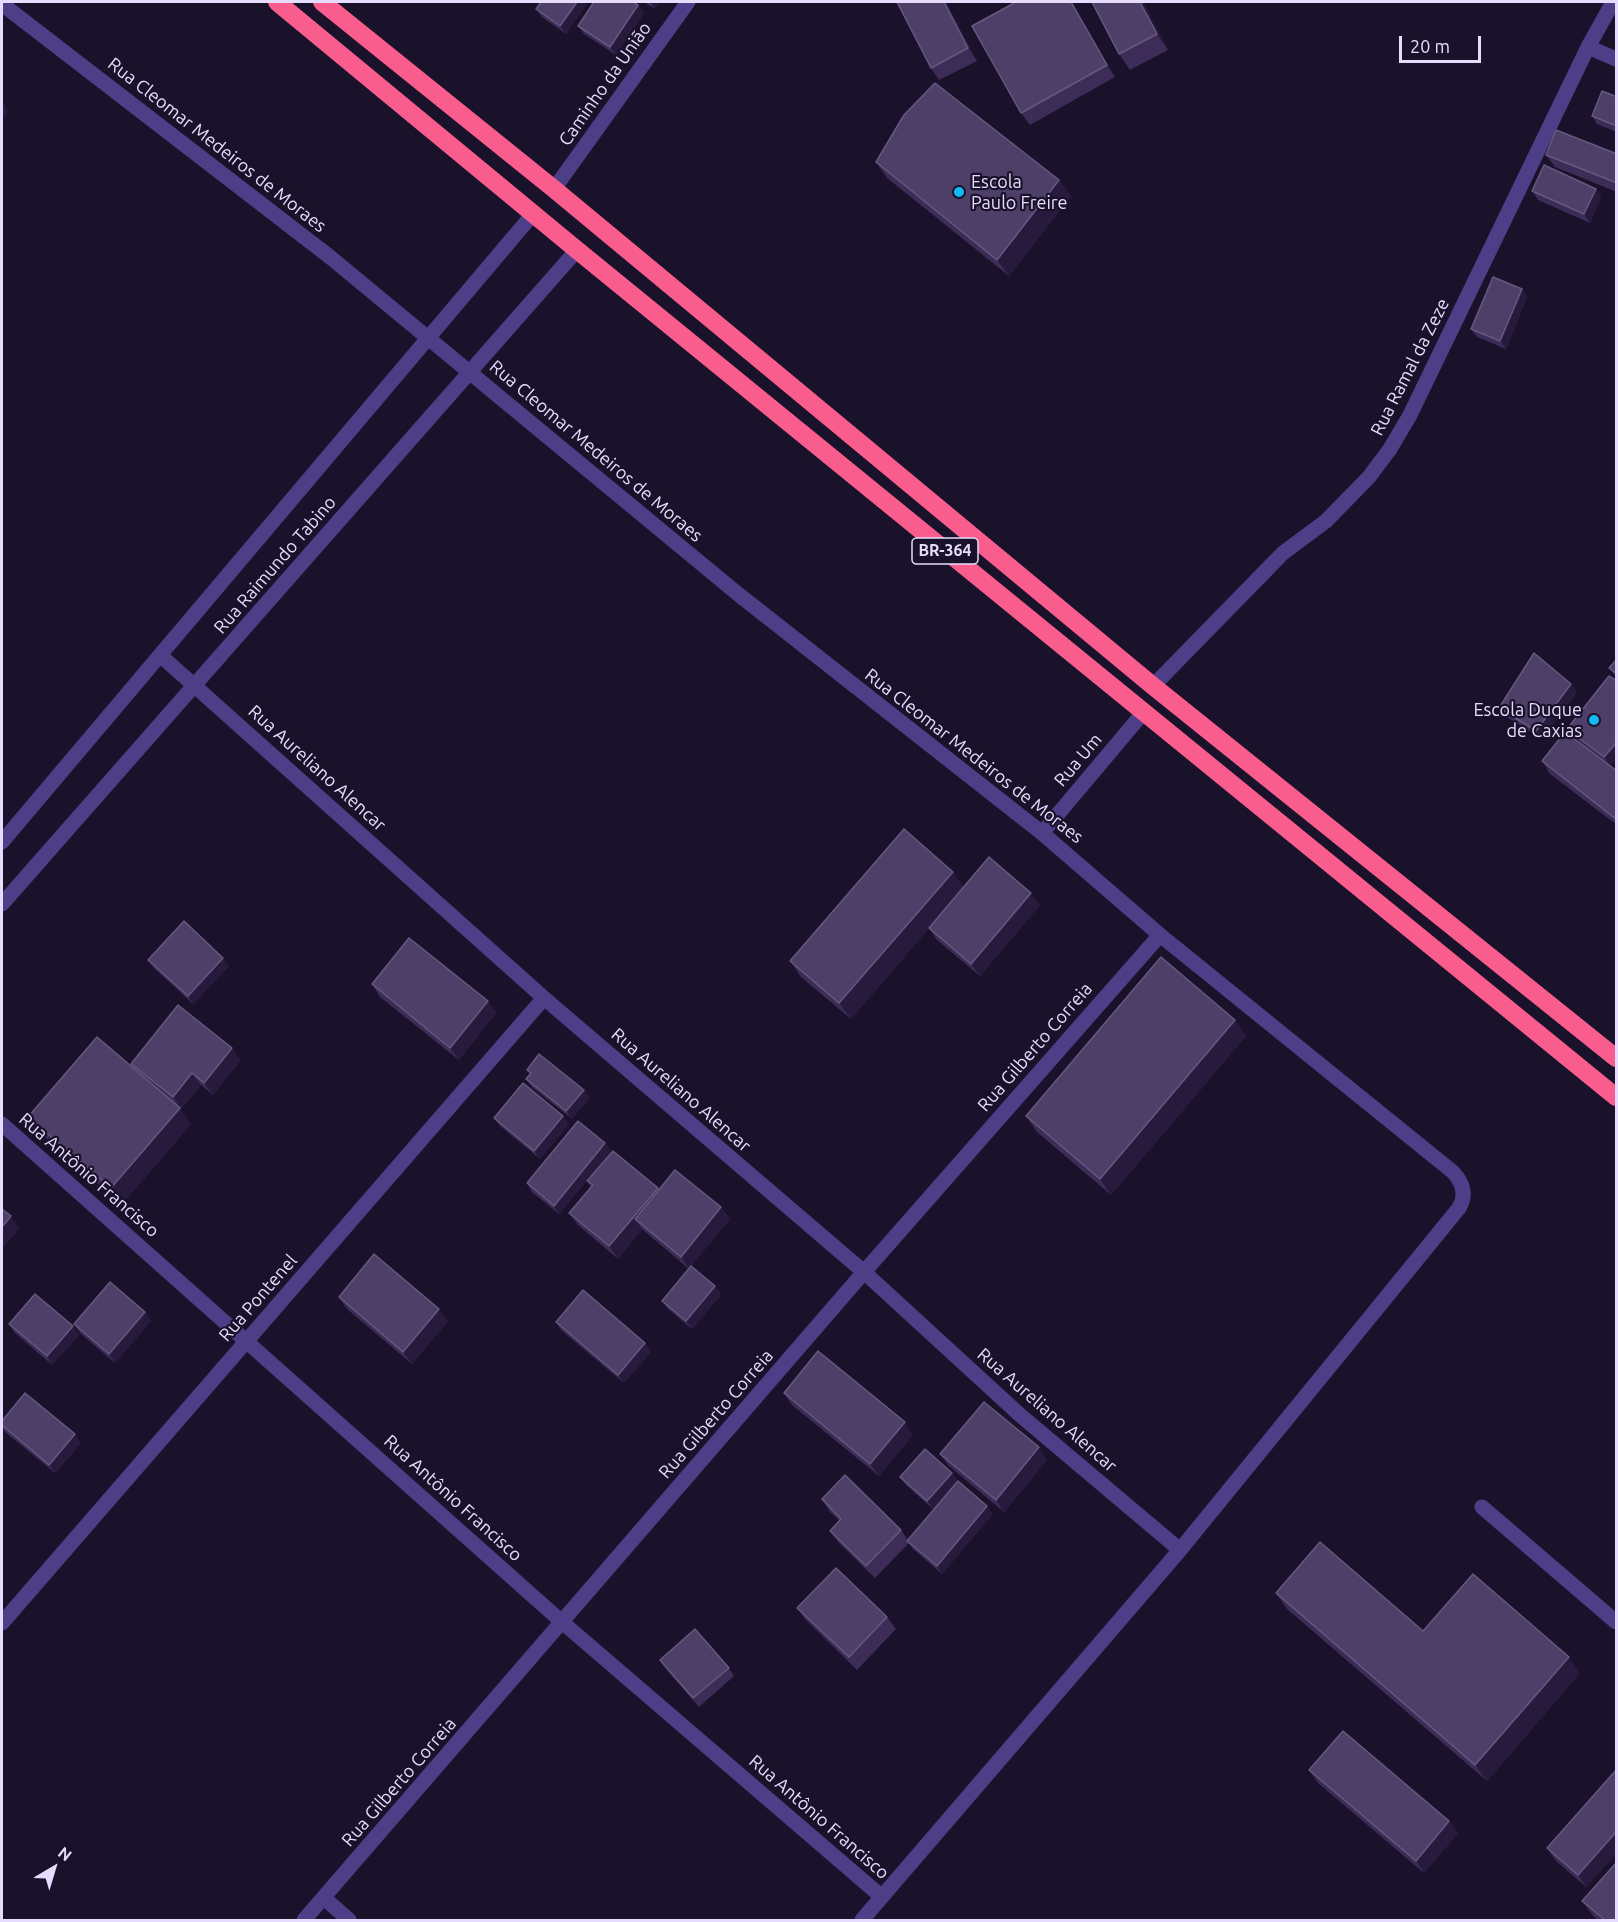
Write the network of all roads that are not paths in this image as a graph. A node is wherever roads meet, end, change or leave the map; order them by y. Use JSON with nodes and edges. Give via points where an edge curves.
{"nodes":[{"id":1,"x":277,"y":2,"type":"edge"},
{"id":2,"x":322,"y":2,"type":"edge"},
{"id":3,"x":688,"y":2,"type":"edge"},
{"id":4,"x":1613,"y":2,"type":"edge"},
{"id":5,"x":2,"y":4,"type":"edge"},
{"id":6,"x":1588,"y":47,"type":"junction"},
{"id":7,"x":1617,"y":59,"type":"edge"},
{"id":8,"x":554,"y":189,"type":"junction"},
{"id":9,"x":533,"y":214,"type":"junction"},
{"id":10,"x":577,"y":250,"type":"junction"},
{"id":11,"x":428,"y":338,"type":"junction"},
{"id":12,"x":471,"y":373,"type":"junction"},
{"id":13,"x":160,"y":655,"type":"junction"},
{"id":14,"x":194,"y":685,"type":"junction"},
{"id":15,"x":1153,"y":686,"type":"junction"},
{"id":16,"x":1143,"y":713,"type":"junction"},
{"id":17,"x":1042,"y":833,"type":"junction"},
{"id":18,"x":2,"y":842,"type":"edge"},
{"id":19,"x":2,"y":904,"type":"edge"},
{"id":20,"x":1160,"y":935,"type":"junction"},
{"id":21,"x":544,"y":998,"type":"junction"},
{"id":22,"x":1617,"y":1059,"type":"edge"},
{"id":23,"x":1617,"y":1097,"type":"edge"},
{"id":24,"x":2,"y":1124,"type":"edge"},
{"id":25,"x":864,"y":1272,"type":"junction"},
{"id":26,"x":248,"y":1341,"type":"junction"},
{"id":27,"x":1482,"y":1507,"type":"dead end"},
{"id":28,"x":1180,"y":1550,"type":"junction"},
{"id":29,"x":562,"y":1622,"type":"junction"},
{"id":30,"x":1617,"y":1622,"type":"edge"},
{"id":31,"x":2,"y":1623,"type":"edge"},
{"id":32,"x":882,"y":1897,"type":"junction"},
{"id":33,"x":324,"y":1898,"type":"junction"},
{"id":34,"x":304,"y":1920,"type":"edge"},
{"id":35,"x":349,"y":1920,"type":"edge"},
{"id":36,"x":862,"y":1920,"type":"edge"}],
"edges":[{"from":1,"to":9,"type":"highway","number":"BR-364"},
{"from":2,"to":8,"type":"highway","number":"BR-364"},
{"from":3,"to":8,"type":"street","name":"Caminho da União"},
{"from":4,"to":6,"type":"street","name":"Rua Ramal da Zeze"},
{"from":5,"to":11,"type":"street","name":"Rua Cleomar Medeiros de Moraes","via":[[322,250]]},
{"from":6,"to":7,"type":"street"},
{"from":6,"to":15,"type":"street","name":"Rua Ramal da Zeze","via":[[1424,387],[1390,449],[1370,477],[1326,521],[1282,553]]},
{"from":8,"to":15,"type":"highway","number":"BR-364"},
{"from":9,"to":10,"type":"highway","number":"BR-364"},
{"from":9,"to":11,"type":"street","name":"Rua Raimundo Tabino"},
{"from":10,"to":12,"type":"street","name":"Rua Raimundo Tabino"},
{"from":10,"to":16,"type":"highway","number":"BR-364"},
{"from":11,"to":12,"type":"street","name":"Rua Cleomar Medeiros de Moraes"},
{"from":11,"to":13,"type":"street","name":"Rua Raimundo Tabino"},
{"from":12,"to":14,"type":"street","name":"Rua Raimundo Tabino"},
{"from":12,"to":17,"type":"street","name":"Rua Cleomar Medeiros de Moraes","via":[[747,601]]},
{"from":13,"to":14,"type":"street","name":"Rua Aureliano Alencar"},
{"from":13,"to":18,"type":"street","name":"Rua Raimundo Tabino"},
{"from":14,"to":19,"type":"street","name":"Rua Raimundo Tabino"},
{"from":14,"to":21,"type":"street","name":"Rua Aureliano Alencar"},
{"from":15,"to":22,"type":"highway","number":"BR-364"},
{"from":16,"to":17,"type":"street","name":"Rua Um"},
{"from":16,"to":23,"type":"highway","number":"BR-364"},
{"from":17,"to":20,"type":"street","name":"Rua Cleomar Medeiros de Moraes"},
{"from":20,"to":25,"type":"street","name":"Rua Gilberto Correia"},
{"from":20,"to":28,"type":"street","via":[[1453,1172],[1464,1192],[1459,1208]]},
{"from":21,"to":25,"type":"street","name":"Rua Aureliano Alencar"},
{"from":21,"to":26,"type":"street","name":"Rua Pontenel"},
{"from":24,"to":26,"type":"street","name":"Rua Antônio Francisco"},
{"from":25,"to":28,"type":"street","name":"Rua Aureliano Alencar","via":[[1020,1414]]},
{"from":25,"to":29,"type":"street","name":"Rua Gilberto Correia"},
{"from":26,"to":29,"type":"street","name":"Rua Antônio Francisco"},
{"from":26,"to":31,"type":"street","name":"Rua Pontenel"},
{"from":27,"to":30,"type":"street"},
{"from":28,"to":32,"type":"street"},
{"from":29,"to":32,"type":"street","name":"Rua Antônio Francisco"},
{"from":29,"to":33,"type":"street","name":"Rua Gilberto Correia"},
{"from":32,"to":36,"type":"street"},
{"from":33,"to":34,"type":"street","name":"Rua Gilberto Correia"},
{"from":33,"to":35,"type":"street"}]}
